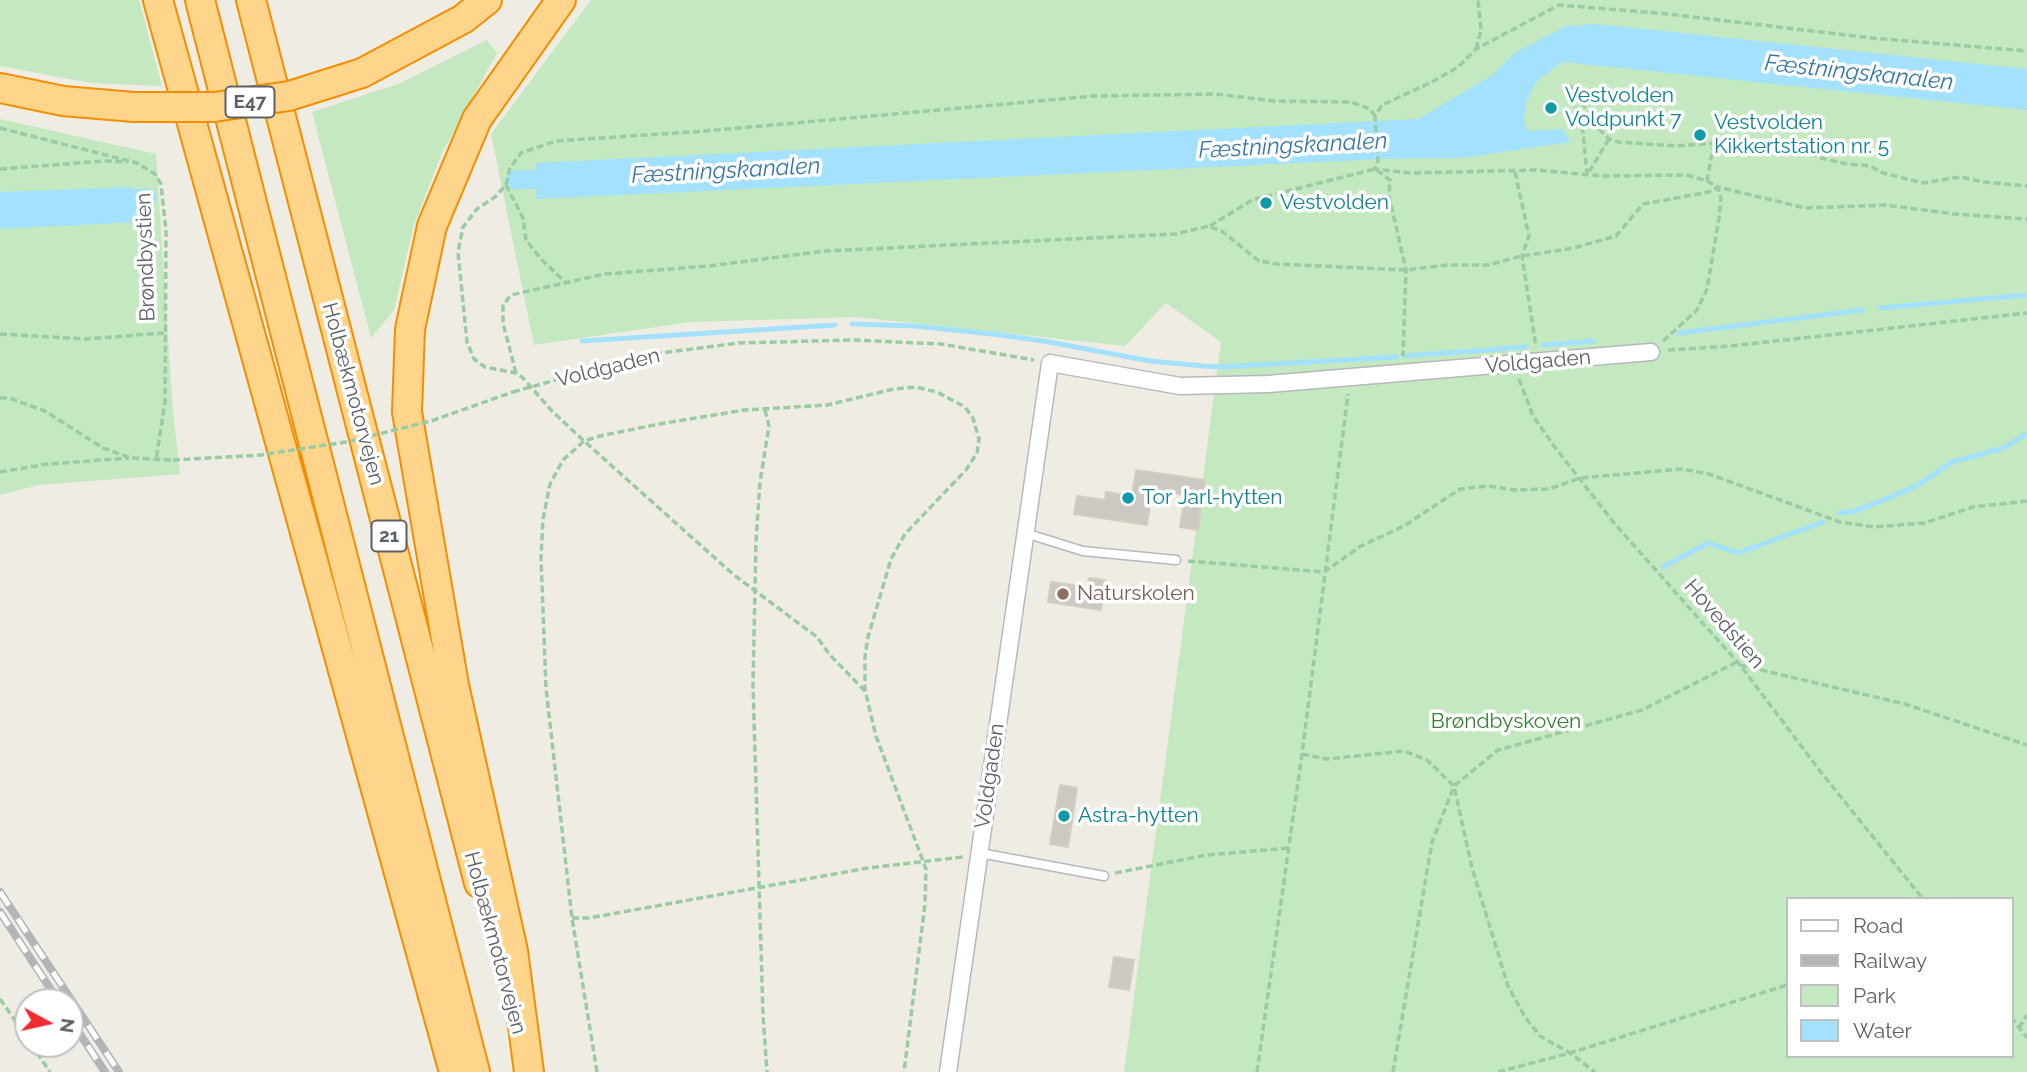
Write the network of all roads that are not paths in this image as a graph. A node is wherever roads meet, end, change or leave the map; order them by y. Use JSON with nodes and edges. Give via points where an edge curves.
{"nodes":[{"id":1,"x":158,"y":0,"type":"edge"},
{"id":2,"x":200,"y":0,"type":"edge"},
{"id":3,"x":251,"y":0,"type":"edge"},
{"id":4,"x":487,"y":0,"type":"edge"},
{"id":5,"x":561,"y":0,"type":"edge"},
{"id":6,"x":0,"y":88,"type":"edge"},
{"id":7,"x":1651,"y":352,"type":"road end"},
{"id":8,"x":1025,"y":533,"type":"junction"},
{"id":9,"x":1175,"y":560,"type":"road end"},
{"id":10,"x":979,"y":854,"type":"junction"},
{"id":11,"x":1104,"y":876,"type":"road end"},
{"id":12,"x":454,"y":1072,"type":"edge"},
{"id":13,"x":475,"y":1072,"type":"edge"},
{"id":14,"x":529,"y":1072,"type":"edge"},
{"id":15,"x":948,"y":1072,"type":"edge"}],
"edges":[{"from":1,"to":12,"type":"highway"},
{"from":2,"to":13,"type":"highway","number":"21"},
{"from":3,"to":14,"type":"highway","name":"Holbækmotorvejen","number":"21"},
{"from":4,"to":6,"type":"highway","number":"E47","bridge":true,"via":[[463,19],[362,73],[289,96],[214,107],[134,107],[63,101]]},
{"from":5,"to":14,"type":"highway","via":[[477,119],[432,226],[410,329],[407,412],[454,685],[513,951]]},
{"from":7,"to":8,"type":"street","name":"Voldgaden","via":[[1268,384],[1180,386],[1050,363]]},
{"from":8,"to":9,"type":"lane","via":[[1083,551]]},
{"from":8,"to":10,"type":"street","name":"Voldgaden"},
{"from":10,"to":11,"type":"lane","name":"Voldgaden"},
{"from":10,"to":15,"type":"street","name":"Voldgaden"}]}
